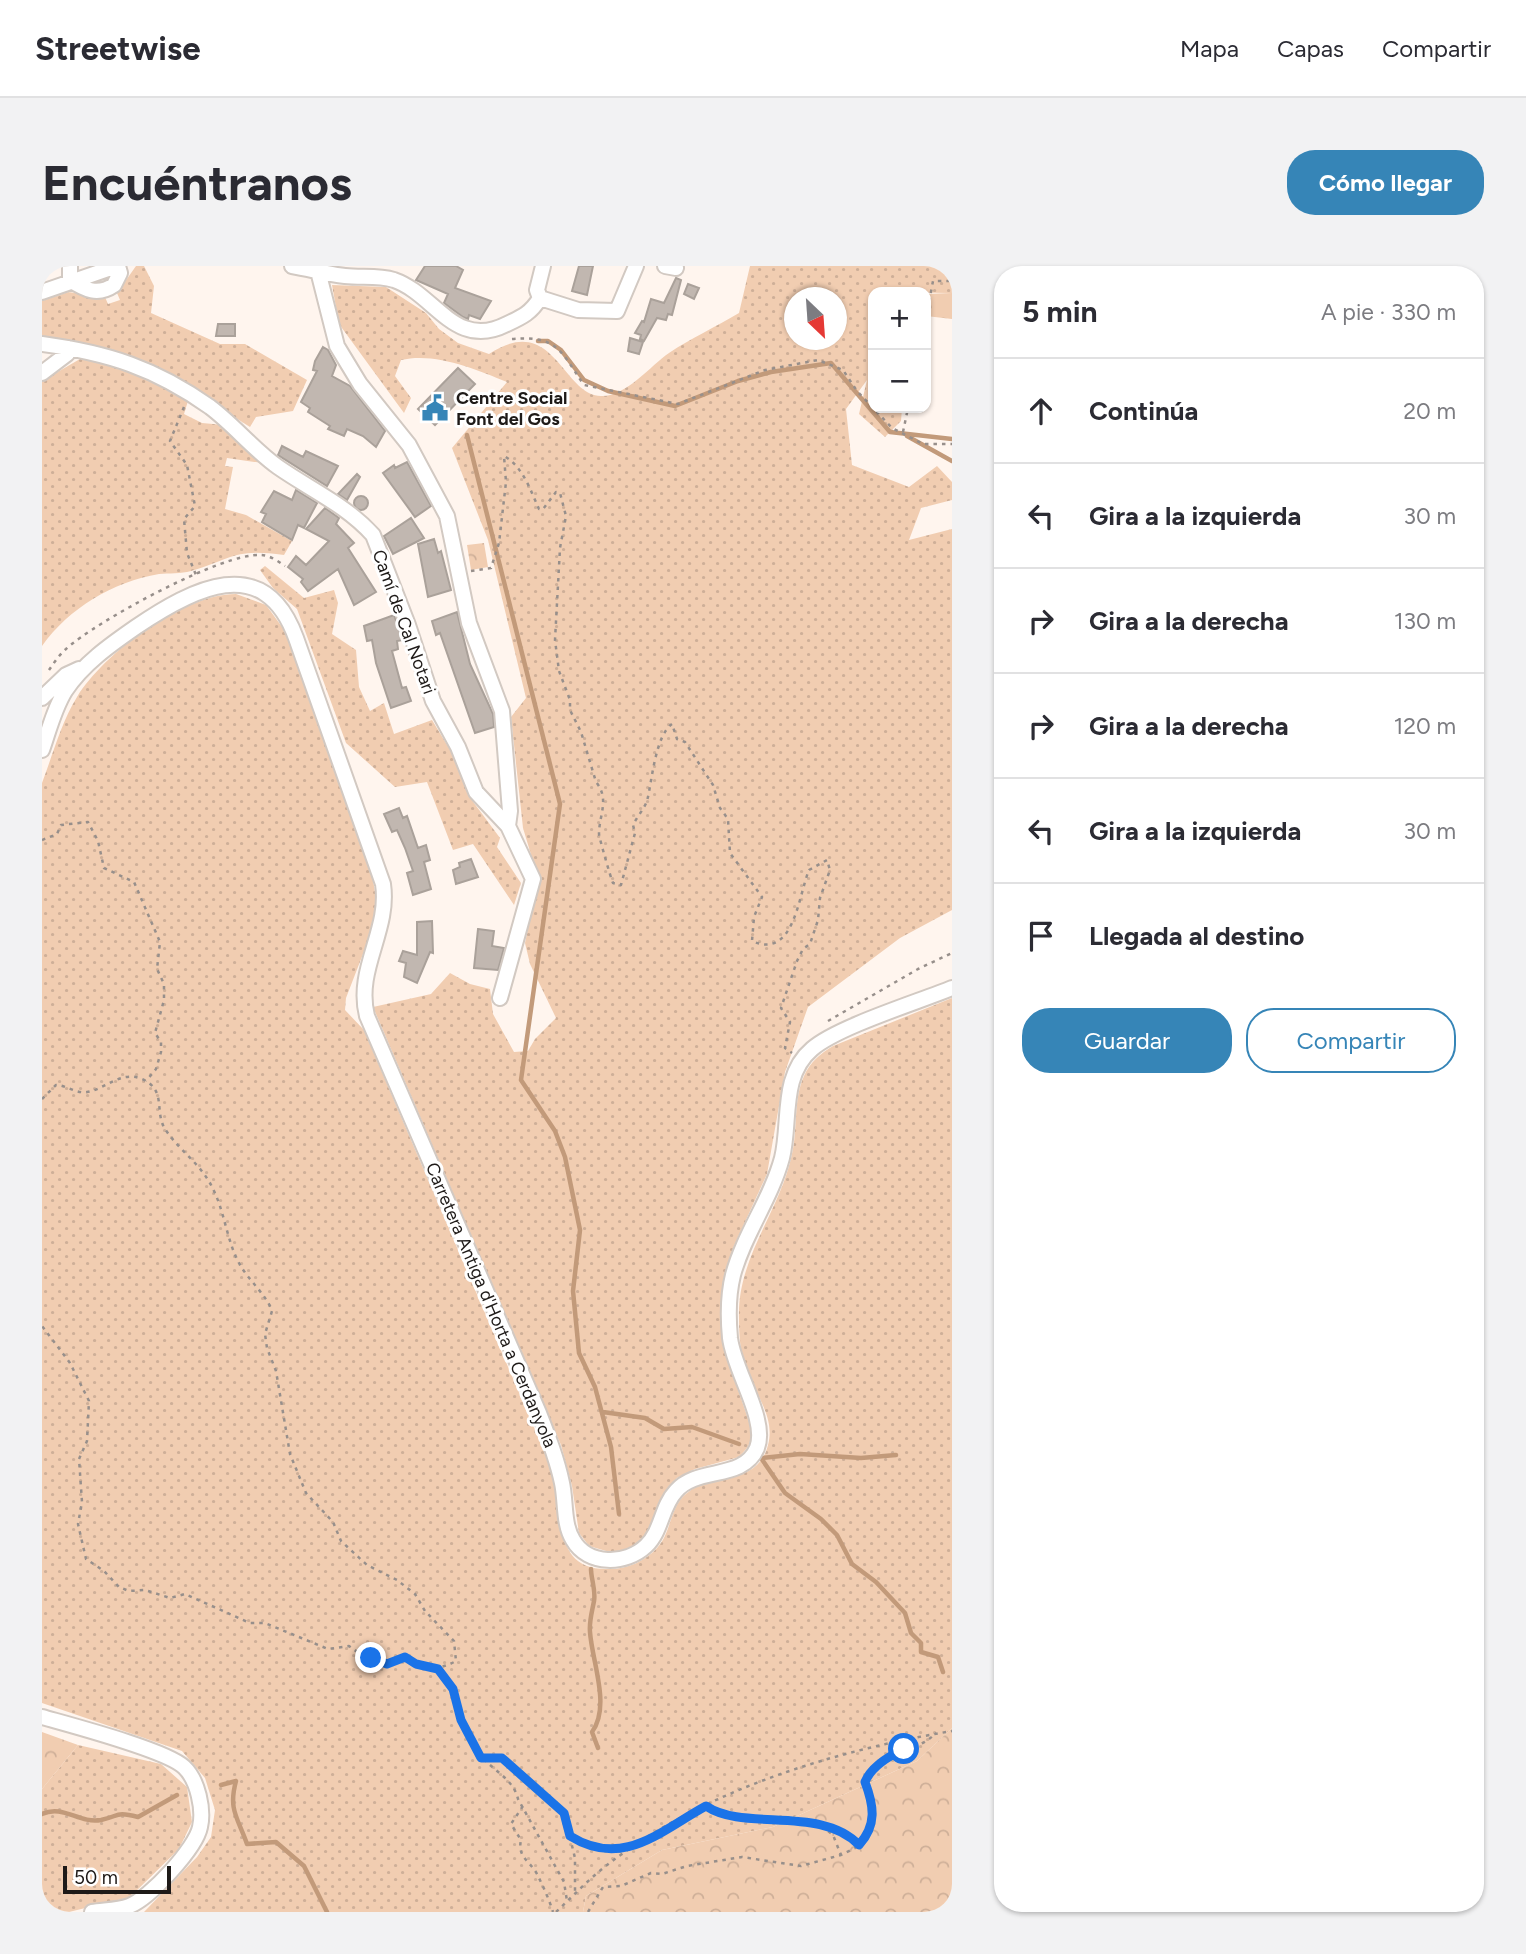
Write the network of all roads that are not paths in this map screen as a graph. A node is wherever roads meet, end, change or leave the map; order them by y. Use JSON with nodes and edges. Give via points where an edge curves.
{"nodes":[{"id":1,"x":118,"y":266,"type":"edge"},
{"id":2,"x":292,"y":266,"type":"edge"},
{"id":3,"x":543,"y":266,"type":"edge"},
{"id":4,"x":636,"y":266,"type":"edge"},
{"id":5,"x":318,"y":271,"type":"junction"},
{"id":6,"x":70,"y":273,"type":"edge"},
{"id":7,"x":42,"y":292,"type":"edge"},
{"id":8,"x":540,"y":298,"type":"junction"},
{"id":9,"x":42,"y":344,"type":"edge"},
{"id":10,"x":68,"y":348,"type":"junction"},
{"id":11,"x":42,"y":373,"type":"edge"},
{"id":12,"x":84,"y":667,"type":"junction"},
{"id":13,"x":42,"y":698,"type":"edge"},
{"id":14,"x":42,"y":750,"type":"edge"},
{"id":15,"x":508,"y":826,"type":"junction"},
{"id":16,"x":952,"y":988,"type":"edge"},
{"id":17,"x":500,"y":998,"type":"dead end"},
{"id":18,"x":42,"y":1717,"type":"edge"},
{"id":19,"x":92,"y":1912,"type":"edge"}],
"edges":[{"from":1,"to":6,"type":"street"},
{"from":2,"to":5,"type":"street"},
{"from":3,"to":8,"type":"street","via":[[537,290]]},
{"from":4,"to":8,"type":"street","via":[[617,311],[578,310]]},
{"from":5,"to":8,"type":"street","via":[[395,281],[453,323],[478,331],[495,330],[532,311]]},
{"from":5,"to":15,"type":"street","name":"Camí de Cal Notari","via":[[337,346],[360,384],[409,445],[447,516],[468,623],[502,711]]},
{"from":6,"to":7,"type":"street"},
{"from":9,"to":10,"type":"street","name":"Camí de Cal Notari"},
{"from":10,"to":11,"type":"street"},
{"from":10,"to":15,"type":"street","name":"Camí de Cal Notari","via":[[107,354],[189,394],[277,467],[326,496],[373,536],[433,701],[476,792]]},
{"from":12,"to":13,"type":"street","via":[[66,675]]},
{"from":12,"to":14,"type":"street","name":"Carretera Antiga d'Horta a Cerdanyola","via":[[56,708]]},
{"from":12,"to":16,"type":"street","name":"Carretera Antiga d'Horta a Cerdanyola","via":[[167,606],[210,586],[256,589],[288,618],[383,884],[383,925],[364,982],[367,1016],[539,1413],[559,1469],[569,1533],[578,1547],[594,1558],[619,1560],[643,1549],[677,1489],[694,1478],[744,1464],[757,1448],[759,1420],[735,1361],[730,1293],[739,1256],[778,1170],[798,1066],[811,1049],[828,1039]]},
{"from":15,"to":17,"type":"street","name":"Camí de Cal Notari","via":[[533,878]]},
{"from":18,"to":19,"type":"street","via":[[160,1755],[184,1767],[196,1787],[201,1814],[193,1844],[158,1885],[131,1905]]}]}
